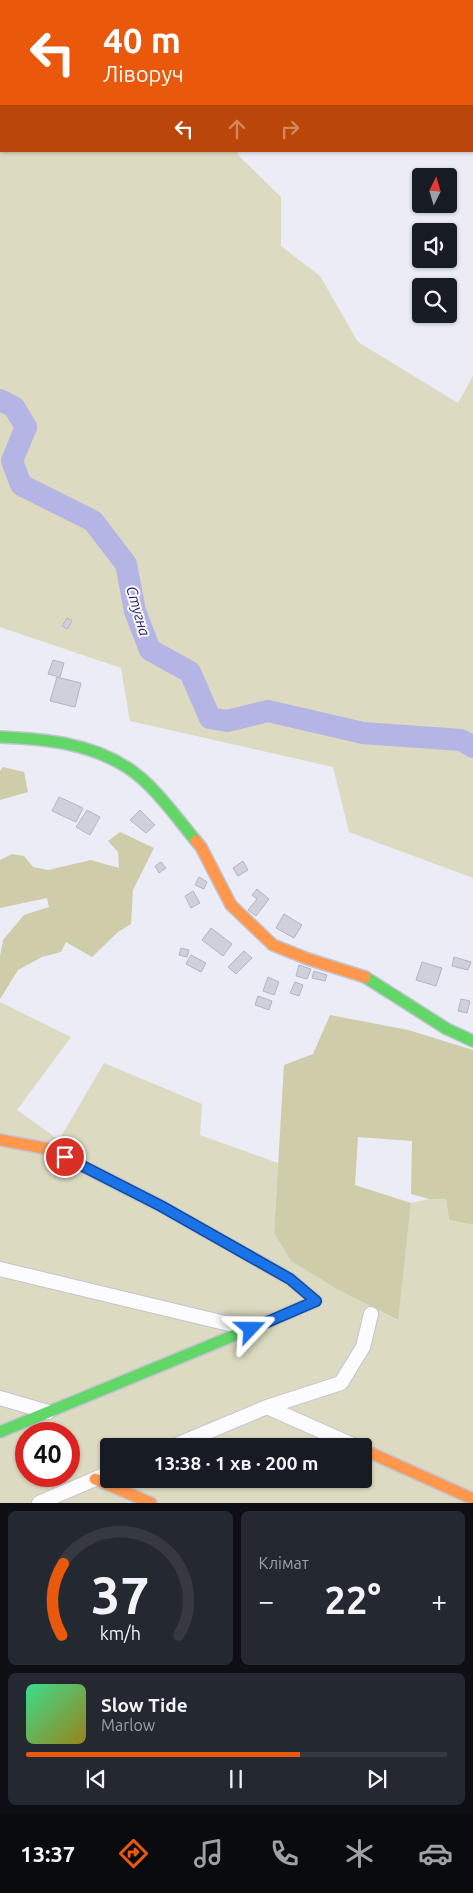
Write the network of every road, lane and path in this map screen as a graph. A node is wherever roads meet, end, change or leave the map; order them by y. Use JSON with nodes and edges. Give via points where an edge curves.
{"nodes":[{"id":1,"x":0,"y":737,"type":"edge"},
{"id":2,"x":473,"y":1041,"type":"edge"},
{"id":3,"x":0,"y":1140,"type":"edge"},
{"id":4,"x":0,"y":1269,"type":"edge"},
{"id":5,"x":371,"y":1314,"type":"dead end"},
{"id":6,"x":251,"y":1329,"type":"junction"},
{"id":7,"x":0,"y":1398,"type":"edge"},
{"id":8,"x":267,"y":1407,"type":"junction"},
{"id":9,"x":48,"y":1412,"type":"junction"},
{"id":10,"x":0,"y":1432,"type":"edge"},
{"id":11,"x":194,"y":1438,"type":"edge"},
{"id":12,"x":337,"y":1438,"type":"edge"},
{"id":13,"x":372,"y":1454,"type":"edge"},
{"id":14,"x":100,"y":1477,"type":"edge"},
{"id":15,"x":95,"y":1479,"type":"junction"},
{"id":16,"x":473,"y":1499,"type":"edge"},
{"id":17,"x":39,"y":1503,"type":"edge"},
{"id":18,"x":151,"y":1503,"type":"edge"}],
"edges":[{"from":1,"to":2,"type":"street","via":[[40,739],[89,748],[129,768],[156,793],[201,847],[231,905],[273,946],[362,974],[448,1029]]},
{"from":3,"to":6,"type":"street","via":[[49,1149],[97,1173],[290,1279],[316,1301]]},
{"from":4,"to":6,"type":"street"},
{"from":5,"to":8,"type":"street","via":[[363,1348],[341,1383]]},
{"from":6,"to":9,"type":"street"},
{"from":7,"to":9,"type":"street"},
{"from":8,"to":11,"type":"street"},
{"from":8,"to":12,"type":"street"},
{"from":9,"to":10,"type":"street"},
{"from":13,"to":16,"type":"street"},
{"from":14,"to":15,"type":"street"},
{"from":15,"to":17,"type":"street"},
{"from":15,"to":18,"type":"street"}]}
